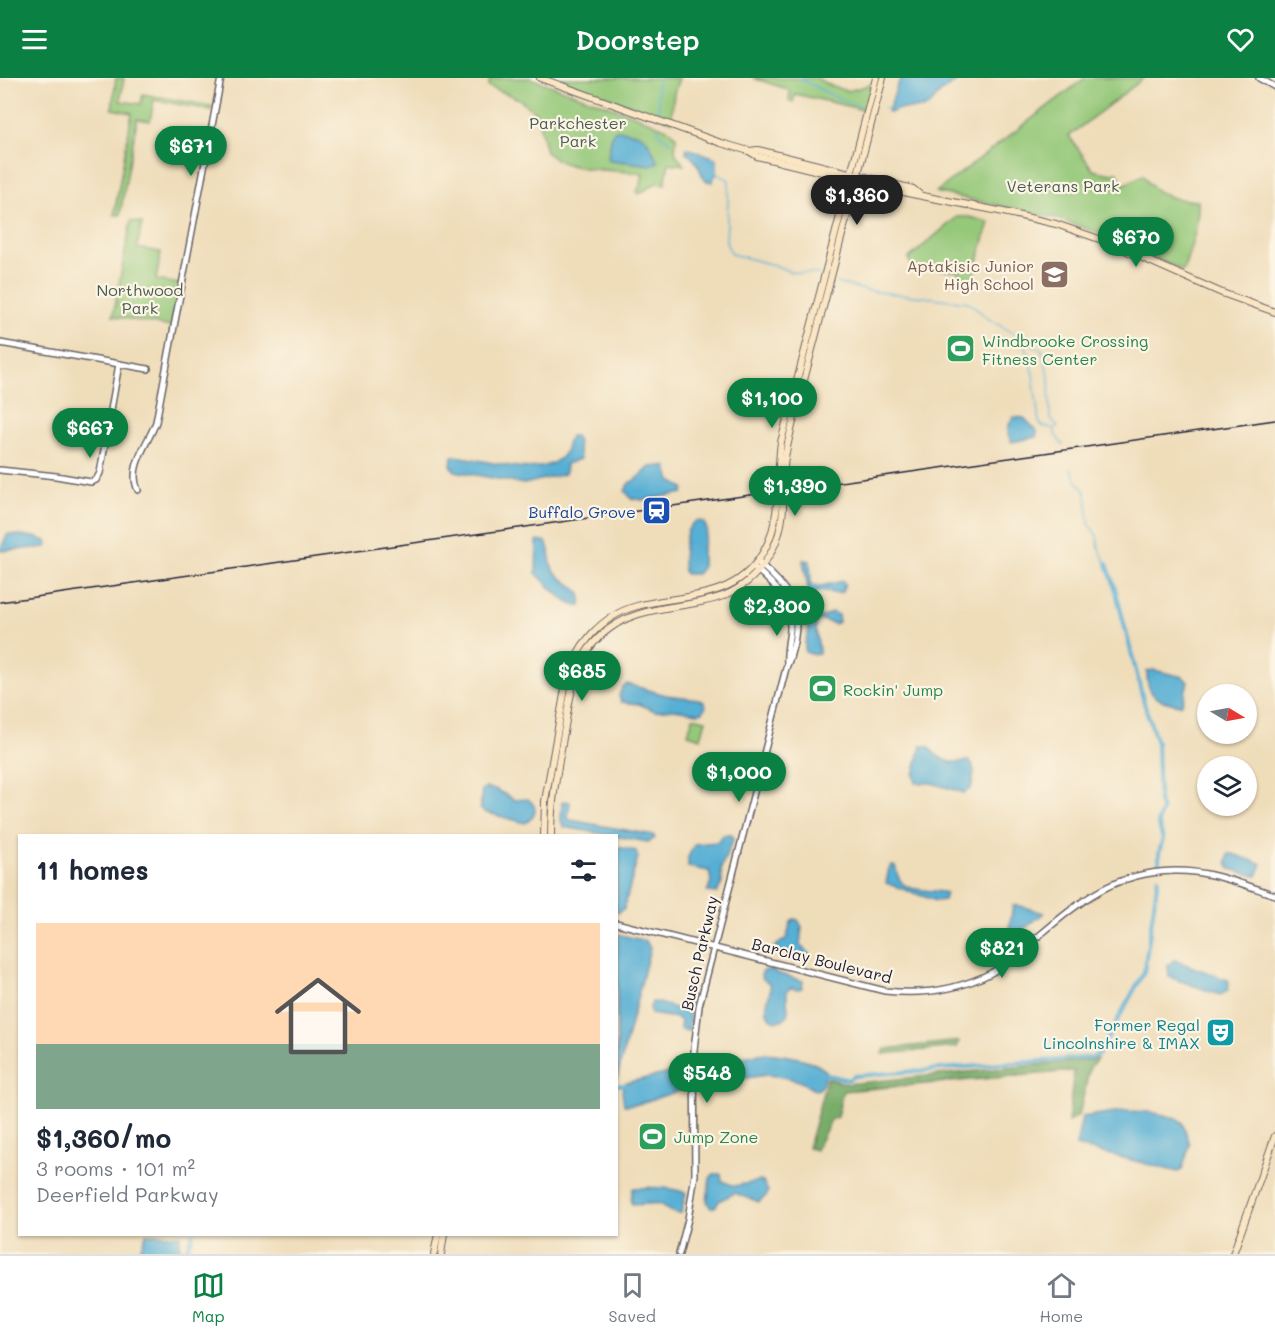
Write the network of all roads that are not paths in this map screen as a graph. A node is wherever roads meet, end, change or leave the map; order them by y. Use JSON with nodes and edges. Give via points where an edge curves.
{"nodes":[{"id":1,"x":220,"y":78,"type":"edge"},
{"id":2,"x":540,"y":78,"type":"edge"},
{"id":3,"x":876,"y":78,"type":"edge"},
{"id":4,"x":883,"y":78,"type":"edge"},
{"id":5,"x":1259,"y":78,"type":"edge"},
{"id":6,"x":1275,"y":87,"type":"edge"},
{"id":7,"x":749,"y":151,"type":"junction"},
{"id":8,"x":832,"y":175,"type":"junction"},
{"id":9,"x":853,"y":177,"type":"junction"},
{"id":10,"x":845,"y":197,"type":"junction"},
{"id":11,"x":1275,"y":311,"type":"edge"},
{"id":12,"x":0,"y":343,"type":"edge"},
{"id":13,"x":119,"y":364,"type":"junction"},
{"id":14,"x":148,"y":369,"type":"dead end"},
{"id":15,"x":0,"y":470,"type":"edge"},
{"id":16,"x":138,"y":489,"type":"dead end"},
{"id":17,"x":757,"y":566,"type":"junction"},
{"id":18,"x":544,"y":834,"type":"edge"},
{"id":19,"x":551,"y":834,"type":"edge"},
{"id":20,"x":1275,"y":895,"type":"edge"},
{"id":21,"x":618,"y":923,"type":"edge"},
{"id":22,"x":714,"y":947,"type":"junction"},
{"id":23,"x":1275,"y":1136,"type":"edge"},
{"id":24,"x":438,"y":1236,"type":"edge"},
{"id":25,"x":444,"y":1236,"type":"edge"},
{"id":26,"x":434,"y":1254,"type":"edge"},
{"id":27,"x":441,"y":1254,"type":"edge"},
{"id":28,"x":679,"y":1254,"type":"edge"},
{"id":29,"x":1233,"y":1254,"type":"edge"}],
"edges":[{"from":1,"to":16,"type":"street","via":[[153,430],[138,463]]},
{"from":2,"to":7,"type":"main road"},
{"from":3,"to":9,"type":"main road"},
{"from":4,"to":9,"type":"main road"},
{"from":5,"to":6,"type":"street"},
{"from":7,"to":8,"type":"main road"},
{"from":7,"to":9,"type":"main road","via":[[758,150]]},
{"from":8,"to":9,"type":"main road"},
{"from":8,"to":10,"type":"main road","via":[[843,184]]},
{"from":9,"to":10,"type":"main road"},
{"from":9,"to":11,"type":"main road","via":[[1077,231],[1222,293]]},
{"from":9,"to":17,"type":"main road","via":[[786,454],[783,519],[775,543]]},
{"from":10,"to":17,"type":"main road","via":[[781,444],[775,525]]},
{"from":12,"to":13,"type":"street"},
{"from":13,"to":14,"type":"street"},
{"from":13,"to":15,"type":"street","via":[[96,480]]},
{"from":17,"to":18,"type":"main road","via":[[737,581],[707,594],[626,610],[600,626],[583,644],[566,683],[546,791]]},
{"from":17,"to":19,"type":"main road","via":[[736,589],[716,599],[630,617],[605,632],[588,650],[573,685],[553,791]]},
{"from":17,"to":22,"type":"street","name":"Busch Parkway","via":[[784,585],[794,606],[795,632]]},
{"from":20,"to":22,"type":"street","name":"Barclay Boulevard","via":[[1207,874],[1142,874],[1094,893],[991,973],[964,984],[925,992],[885,991]]},
{"from":21,"to":22,"type":"street","name":"Barclay Boulevard"},
{"from":22,"to":28,"type":"street","name":"Busch Parkway","via":[[696,1029],[696,1168]]},
{"from":23,"to":29,"type":"main road"},
{"from":24,"to":26,"type":"main road"},
{"from":25,"to":27,"type":"main road"}]}
